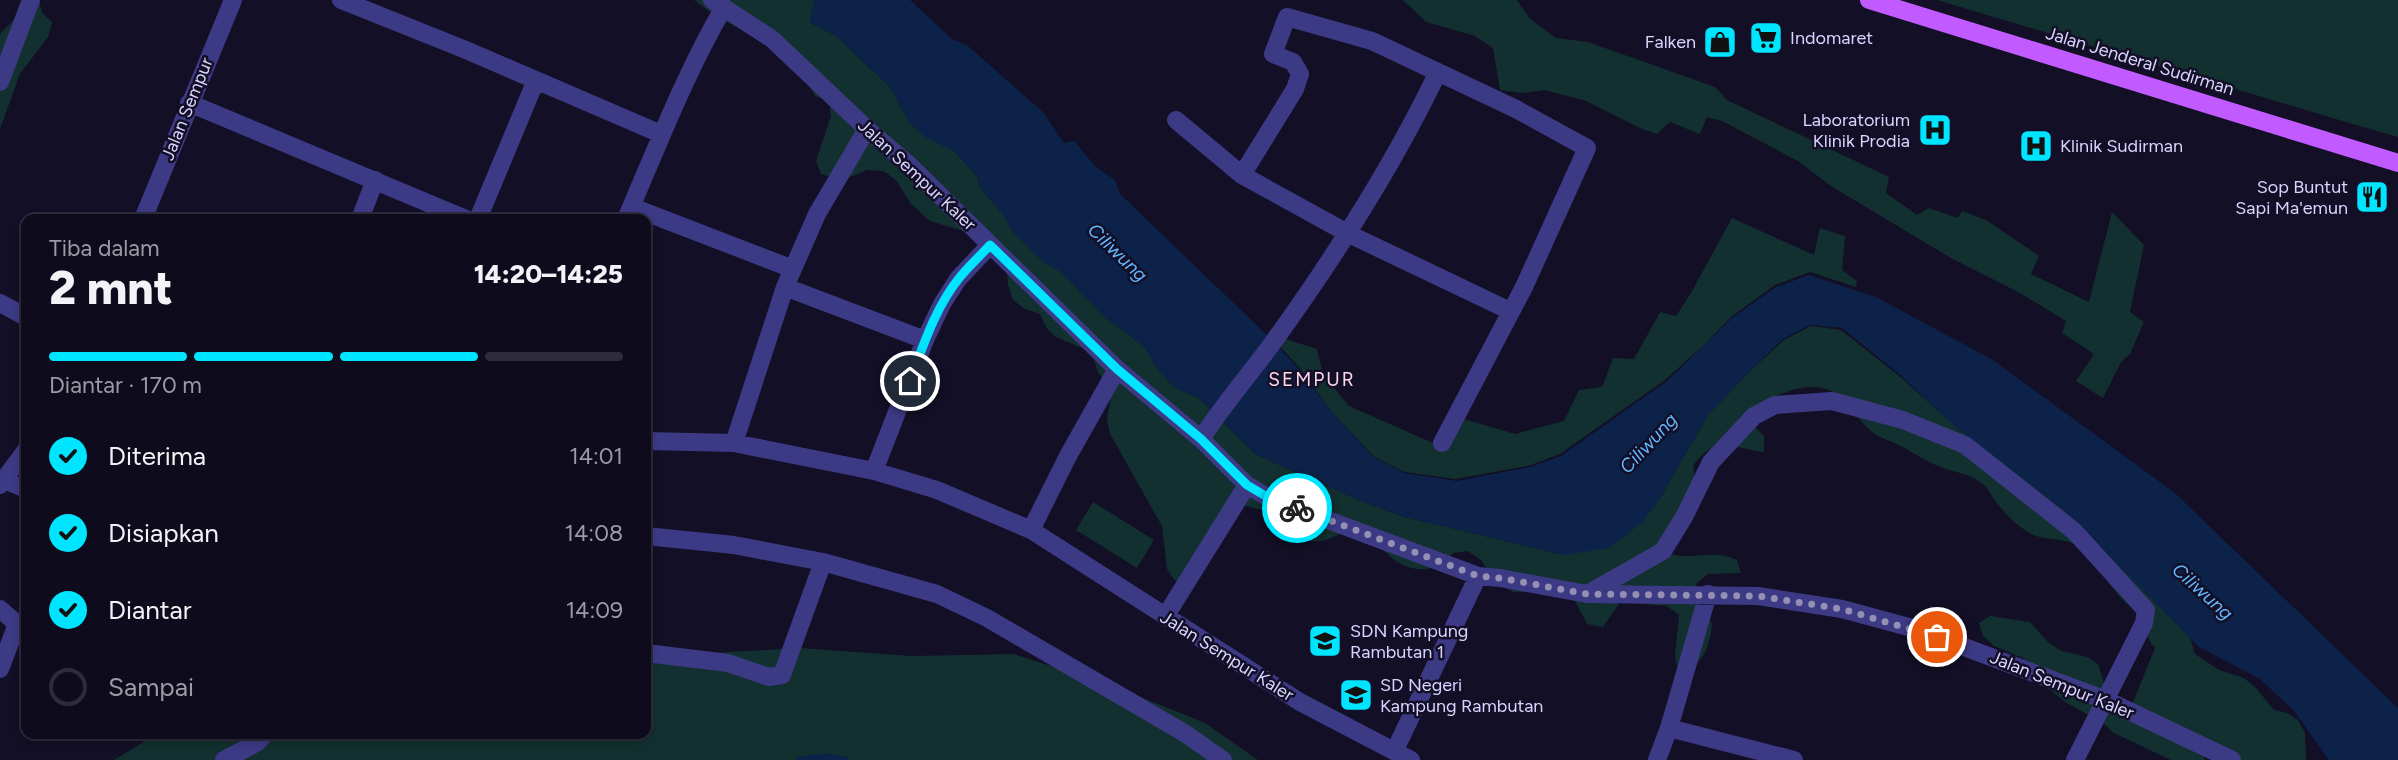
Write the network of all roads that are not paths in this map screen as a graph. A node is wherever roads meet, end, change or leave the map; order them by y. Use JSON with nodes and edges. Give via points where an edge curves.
{"nodes":[{"id":1,"x":31,"y":0,"type":"edge"},
{"id":2,"x":233,"y":0,"type":"edge"},
{"id":3,"x":341,"y":0,"type":"edge"},
{"id":4,"x":1869,"y":0,"type":"edge"},
{"id":5,"x":718,"y":3,"type":"edge"},
{"id":6,"x":1438,"y":72,"type":"junction"},
{"id":7,"x":536,"y":80,"type":"junction"},
{"id":8,"x":0,"y":82,"type":"edge"},
{"id":9,"x":189,"y":103,"type":"junction"},
{"id":10,"x":1176,"y":120,"type":"dead end"},
{"id":11,"x":867,"y":129,"type":"junction"},
{"id":12,"x":661,"y":134,"type":"junction"},
{"id":13,"x":2398,"y":163,"type":"edge"},
{"id":14,"x":1242,"y":175,"type":"junction"},
{"id":15,"x":375,"y":180,"type":"junction"},
{"id":16,"x":629,"y":213,"type":"edge"},
{"id":17,"x":145,"y":214,"type":"edge"},
{"id":18,"x":361,"y":214,"type":"edge"},
{"id":19,"x":454,"y":214,"type":"edge"},
{"id":20,"x":480,"y":214,"type":"edge"},
{"id":21,"x":651,"y":221,"type":"edge"},
{"id":22,"x":1349,"y":234,"type":"junction"},
{"id":23,"x":990,"y":245,"type":"junction"},
{"id":24,"x":793,"y":269,"type":"junction"},
{"id":25,"x":785,"y":287,"type":"junction"},
{"id":26,"x":0,"y":303,"type":"edge"},
{"id":27,"x":1510,"y":311,"type":"junction"},
{"id":28,"x":21,"y":314,"type":"edge"},
{"id":29,"x":925,"y":340,"type":"junction"},
{"id":30,"x":1117,"y":369,"type":"junction"},
{"id":31,"x":1201,"y":439,"type":"junction"},
{"id":32,"x":651,"y":441,"type":"edge"},
{"id":33,"x":734,"y":443,"type":"junction"},
{"id":34,"x":1442,"y":443,"type":"dead end"},
{"id":35,"x":21,"y":457,"type":"edge"},
{"id":36,"x":874,"y":471,"type":"junction"},
{"id":37,"x":2,"y":483,"type":"edge"},
{"id":38,"x":1247,"y":485,"type":"junction"},
{"id":39,"x":21,"y":488,"type":"edge"},
{"id":40,"x":1031,"y":530,"type":"junction"},
{"id":41,"x":651,"y":537,"type":"edge"},
{"id":42,"x":823,"y":562,"type":"junction"},
{"id":43,"x":1478,"y":576,"type":"junction"},
{"id":44,"x":1587,"y":594,"type":"junction"},
{"id":45,"x":1708,"y":594,"type":"junction"},
{"id":46,"x":0,"y":609,"type":"edge"},
{"id":47,"x":1165,"y":617,"type":"junction"},
{"id":48,"x":21,"y":621,"type":"edge"},
{"id":49,"x":21,"y":624,"type":"edge"},
{"id":50,"x":651,"y":654,"type":"edge"},
{"id":51,"x":0,"y":669,"type":"edge"},
{"id":52,"x":2106,"y":700,"type":"junction"},
{"id":53,"x":1669,"y":728,"type":"junction"},
{"id":54,"x":260,"y":739,"type":"edge"},
{"id":55,"x":1406,"y":757,"type":"edge"},
{"id":56,"x":224,"y":760,"type":"edge"},
{"id":57,"x":1223,"y":760,"type":"edge"},
{"id":58,"x":1657,"y":760,"type":"edge"},
{"id":59,"x":1794,"y":760,"type":"edge"},
{"id":60,"x":2075,"y":760,"type":"edge"},
{"id":61,"x":2232,"y":760,"type":"edge"}],
"edges":[{"from":1,"to":8,"type":"street"},
{"from":2,"to":9,"type":"street","name":"Jalan Sempur"},
{"from":3,"to":7,"type":"street"},
{"from":4,"to":13,"type":"main road","name":"Jalan Jenderal Sudirman"},
{"from":5,"to":11,"type":"street","name":"Jalan Sempur Kaler","via":[[772,39]]},
{"from":5,"to":12,"type":"street","via":[[712,27]]},
{"from":6,"to":14,"type":"street","via":[[1372,41],[1287,17],[1273,54],[1293,62],[1300,74]]},
{"from":6,"to":22,"type":"street","via":[[1412,127]]},
{"from":6,"to":27,"type":"street","via":[[1587,148]]},
{"from":7,"to":12,"type":"street"},
{"from":7,"to":20,"type":"street"},
{"from":9,"to":15,"type":"street"},
{"from":9,"to":17,"type":"street","name":"Jalan Sempur"},
{"from":10,"to":14,"type":"street"},
{"from":11,"to":23,"type":"street","name":"Jalan Sempur Kaler"},
{"from":11,"to":24,"type":"street","via":[[831,188]]},
{"from":12,"to":16,"type":"street"},
{"from":14,"to":22,"type":"street"},
{"from":15,"to":18,"type":"street"},
{"from":15,"to":19,"type":"street"},
{"from":21,"to":24,"type":"street"},
{"from":22,"to":27,"type":"street"},
{"from":22,"to":31,"type":"street"},
{"from":23,"to":29,"type":"street","via":[[958,278]]},
{"from":23,"to":30,"type":"street","name":"Jalan Sempur Kaler"},
{"from":24,"to":25,"type":"street"},
{"from":25,"to":29,"type":"street"},
{"from":25,"to":33,"type":"street"},
{"from":26,"to":28,"type":"street"},
{"from":27,"to":34,"type":"street"},
{"from":29,"to":36,"type":"street"},
{"from":30,"to":31,"type":"street","name":"Jalan Sempur Kaler"},
{"from":30,"to":40,"type":"street"},
{"from":31,"to":38,"type":"street","name":"Jalan Sempur Kaler"},
{"from":32,"to":33,"type":"street","name":"Jalan Sempur Kaler"},
{"from":33,"to":36,"type":"street","name":"Jalan Sempur Kaler"},
{"from":35,"to":37,"type":"street"},
{"from":36,"to":40,"type":"street","name":"Jalan Sempur Kaler","via":[[937,490]]},
{"from":37,"to":39,"type":"street"},
{"from":38,"to":43,"type":"street","name":"Jalan Sempur Kaler","via":[[1269,498]]},
{"from":38,"to":47,"type":"street"},
{"from":40,"to":47,"type":"street","name":"Jalan Sempur Kaler"},
{"from":41,"to":42,"type":"street","via":[[734,545]]},
{"from":42,"to":50,"type":"street","via":[[782,675],[769,677],[728,663]]},
{"from":42,"to":57,"type":"street","via":[[937,594],[987,618],[1186,733]]},
{"from":43,"to":44,"type":"street","name":"Jalan Sempur Kaler"},
{"from":43,"to":55,"type":"street"},
{"from":44,"to":45,"type":"street","name":"Jalan Sempur Kaler"},
{"from":44,"to":52,"type":"street","via":[[1662,551],[1711,462],[1754,416],[1774,405],[1832,401],[1903,420],[1965,445],[2074,531],[2138,600],[2146,610],[2144,623]]},
{"from":45,"to":52,"type":"street","name":"Jalan Sempur Kaler","via":[[1758,596],[1842,609],[1928,633]]},
{"from":45,"to":53,"type":"street"},
{"from":46,"to":48,"type":"street"},
{"from":47,"to":55,"type":"street","name":"Jalan Sempur Kaler","via":[[1300,702]]},
{"from":49,"to":51,"type":"street"},
{"from":52,"to":60,"type":"street"},
{"from":52,"to":61,"type":"street","name":"Jalan Sempur Kaler"},
{"from":53,"to":58,"type":"street"},
{"from":53,"to":59,"type":"street"},
{"from":54,"to":56,"type":"street"}]}
